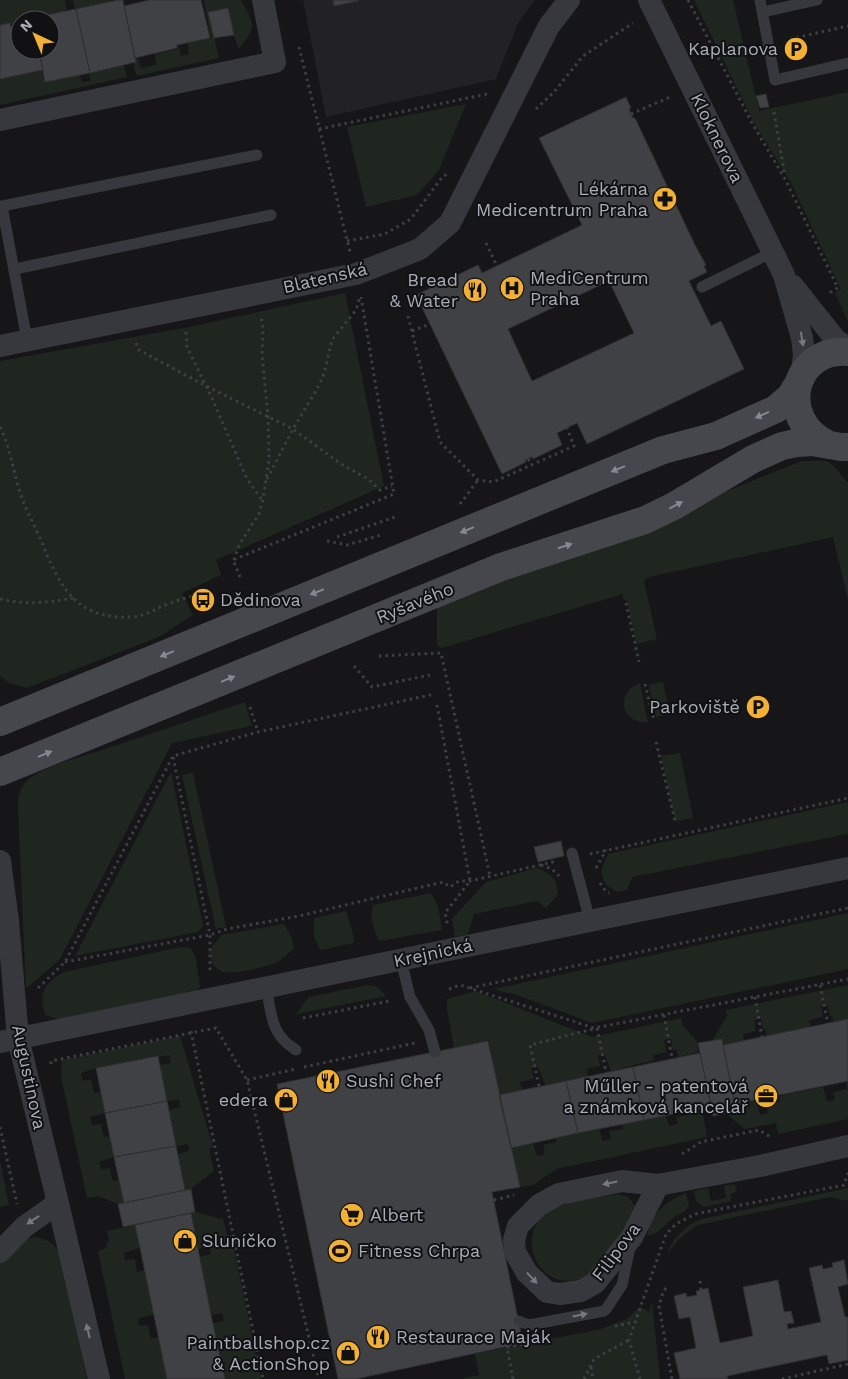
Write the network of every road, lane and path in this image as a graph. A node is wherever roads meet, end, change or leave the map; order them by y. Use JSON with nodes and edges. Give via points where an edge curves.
{"nodes":[{"id":1,"x":263,"y":0,"type":"edge"},
{"id":2,"x":569,"y":0,"type":"edge"},
{"id":3,"x":688,"y":0,"type":"edge"},
{"id":4,"x":760,"y":0,"type":"edge"},
{"id":5,"x":817,"y":0,"type":"edge"},
{"id":6,"x":645,"y":9,"type":"edge"},
{"id":7,"x":762,"y":12,"type":"junction"},
{"id":8,"x":848,"y":26,"type":"edge"},
{"id":9,"x":297,"y":38,"type":"dead end"},
{"id":10,"x":790,"y":39,"type":"dead end"},
{"id":11,"x":848,"y":63,"type":"edge"},
{"id":12,"x":492,"y":93,"type":"dead end"},
{"id":13,"x":675,"y":94,"type":"dead end"},
{"id":14,"x":774,"y":112,"type":"dead end"},
{"id":15,"x":530,"y":113,"type":"dead end"},
{"id":16,"x":631,"y":114,"type":"dead end"},
{"id":17,"x":0,"y":120,"type":"edge"},
{"id":18,"x":319,"y":129,"type":"junction"},
{"id":19,"x":257,"y":155,"type":"dead end"},
{"id":20,"x":450,"y":173,"type":"dead end"},
{"id":21,"x":785,"y":179,"type":"junction"},
{"id":22,"x":271,"y":216,"type":"dead end"},
{"id":23,"x":347,"y":241,"type":"junction"},
{"id":24,"x":486,"y":243,"type":"dead end"},
{"id":25,"x":773,"y":252,"type":"junction"},
{"id":26,"x":497,"y":266,"type":"dead end"},
{"id":27,"x":15,"y":269,"type":"junction"},
{"id":28,"x":356,"y":274,"type":"junction"},
{"id":29,"x":784,"y":276,"type":"junction"},
{"id":30,"x":702,"y":286,"type":"dead end"},
{"id":31,"x":257,"y":294,"type":"junction"},
{"id":32,"x":369,"y":294,"type":"dead end"},
{"id":33,"x":361,"y":296,"type":"junction"},
{"id":34,"x":834,"y":299,"type":"dead end"},
{"id":35,"x":185,"y":308,"type":"junction"},
{"id":36,"x":408,"y":316,"type":"dead end"},
{"id":37,"x":123,"y":321,"type":"junction"},
{"id":38,"x":430,"y":324,"type":"dead end"},
{"id":39,"x":412,"y":331,"type":"junction"},
{"id":40,"x":27,"y":340,"type":"junction"},
{"id":41,"x":0,"y":346,"type":"edge"},
{"id":42,"x":848,"y":350,"type":"edge"},
{"id":43,"x":800,"y":381,"type":"junction"},
{"id":44,"x":206,"y":386,"type":"junction"},
{"id":45,"x":268,"y":416,"type":"junction"},
{"id":46,"x":0,"y":427,"type":"edge"},
{"id":47,"x":567,"y":428,"type":"dead end"},
{"id":48,"x":293,"y":429,"type":"junction"},
{"id":49,"x":840,"y":448,"type":"edge"},
{"id":50,"x":528,"y":459,"type":"dead end"},
{"id":51,"x":532,"y":466,"type":"junction"},
{"id":52,"x":266,"y":482,"type":"junction"},
{"id":53,"x":392,"y":486,"type":"junction"},
{"id":54,"x":263,"y":500,"type":"junction"},
{"id":55,"x":398,"y":516,"type":"dead end"},
{"id":56,"x":337,"y":537,"type":"dead end"},
{"id":57,"x":327,"y":541,"type":"dead end"},
{"id":58,"x":347,"y":545,"type":"dead end"},
{"id":59,"x":233,"y":560,"type":"junction"},
{"id":60,"x":240,"y":577,"type":"dead end"},
{"id":61,"x":200,"y":594,"type":"dead end"},
{"id":62,"x":73,"y":598,"type":"junction"},
{"id":63,"x":0,"y":599,"type":"edge"},
{"id":64,"x":626,"y":603,"type":"dead end"},
{"id":65,"x":379,"y":656,"type":"dead end"},
{"id":66,"x":639,"y":662,"type":"dead end"},
{"id":67,"x":354,"y":666,"type":"dead end"},
{"id":68,"x":430,"y":675,"type":"dead end"},
{"id":69,"x":645,"y":684,"type":"dead end"},
{"id":70,"x":435,"y":694,"type":"dead end"},
{"id":71,"x":437,"y":705,"type":"dead end"},
{"id":72,"x":250,"y":707,"type":"dead end"},
{"id":73,"x":654,"y":720,"type":"dead end"},
{"id":74,"x":0,"y":722,"type":"edge"},
{"id":75,"x":258,"y":732,"type":"junction"},
{"id":76,"x":656,"y":742,"type":"dead end"},
{"id":77,"x":173,"y":756,"type":"junction"},
{"id":78,"x":0,"y":772,"type":"edge"},
{"id":79,"x":848,"y":798,"type":"edge"},
{"id":80,"x":675,"y":821,"type":"dead end"},
{"id":81,"x":606,"y":849,"type":"junction"},
{"id":82,"x":572,"y":855,"type":"junction"},
{"id":83,"x":0,"y":861,"type":"edge"},
{"id":84,"x":540,"y":865,"type":"junction"},
{"id":85,"x":848,"y":868,"type":"edge"},
{"id":86,"x":595,"y":873,"type":"dead end"},
{"id":87,"x":490,"y":876,"type":"junction"},
{"id":88,"x":561,"y":878,"type":"dead end"},
{"id":89,"x":598,"y":880,"type":"dead end"},
{"id":90,"x":470,"y":881,"type":"junction"},
{"id":91,"x":612,"y":894,"type":"dead end"},
{"id":92,"x":848,"y":908,"type":"edge"},
{"id":93,"x":590,"y":921,"type":"junction"},
{"id":94,"x":449,"y":932,"type":"dead end"},
{"id":95,"x":210,"y":935,"type":"junction"},
{"id":96,"x":402,"y":960,"type":"junction"},
{"id":97,"x":65,"y":962,"type":"junction"},
{"id":98,"x":848,"y":979,"type":"edge"},
{"id":99,"x":210,"y":980,"type":"dead end"},
{"id":100,"x":820,"y":984,"type":"junction"},
{"id":101,"x":266,"y":987,"type":"junction"},
{"id":102,"x":469,"y":988,"type":"junction"},
{"id":103,"x":449,"y":989,"type":"dead end"},
{"id":104,"x":32,"y":994,"type":"dead end"},
{"id":105,"x":755,"y":997,"type":"junction"},
{"id":106,"x":390,"y":1001,"type":"dead end"},
{"id":107,"x":183,"y":1004,"type":"junction"},
{"id":108,"x":664,"y":1015,"type":"junction"},
{"id":109,"x":302,"y":1018,"type":"dead end"},
{"id":110,"x":828,"y":1024,"type":"dead end"},
{"id":111,"x":595,"y":1028,"type":"junction"},
{"id":112,"x":192,"y":1032,"type":"junction"},
{"id":113,"x":762,"y":1037,"type":"dead end"},
{"id":114,"x":9,"y":1040,"type":"edge"},
{"id":115,"x":411,"y":1044,"type":"dead end"},
{"id":116,"x":296,"y":1050,"type":"dead end"},
{"id":117,"x":434,"y":1052,"type":"dead end"},
{"id":118,"x":672,"y":1058,"type":"dead end"},
{"id":119,"x":51,"y":1062,"type":"dead end"},
{"id":120,"x":606,"y":1072,"type":"dead end"},
{"id":121,"x":247,"y":1080,"type":"junction"},
{"id":122,"x":539,"y":1086,"type":"dead end"},
{"id":123,"x":0,"y":1127,"type":"edge"},
{"id":124,"x":775,"y":1140,"type":"dead end"},
{"id":125,"x":848,"y":1146,"type":"edge"},
{"id":126,"x":685,"y":1154,"type":"dead end"},
{"id":127,"x":848,"y":1172,"type":"edge"},
{"id":128,"x":658,"y":1185,"type":"junction"},
{"id":129,"x":58,"y":1203,"type":"junction"},
{"id":130,"x":18,"y":1212,"type":"dead end"},
{"id":131,"x":632,"y":1237,"type":"junction"},
{"id":132,"x":0,"y":1252,"type":"edge"},
{"id":133,"x":700,"y":1280,"type":"dead end"},
{"id":134,"x":666,"y":1288,"type":"dead end"},
{"id":135,"x":701,"y":1290,"type":"dead end"},
{"id":136,"x":519,"y":1321,"type":"dead end"},
{"id":137,"x":629,"y":1340,"type":"junction"},
{"id":138,"x":848,"y":1364,"type":"edge"},
{"id":139,"x":591,"y":1366,"type":"junction"},
{"id":140,"x":99,"y":1379,"type":"edge"},
{"id":141,"x":264,"y":1379,"type":"edge"},
{"id":142,"x":319,"y":1379,"type":"edge"},
{"id":143,"x":584,"y":1379,"type":"edge"},
{"id":144,"x":593,"y":1379,"type":"edge"},
{"id":145,"x":640,"y":1379,"type":"edge"},
{"id":146,"x":672,"y":1379,"type":"edge"},
{"id":147,"x":782,"y":1379,"type":"edge"}],
"edges":[{"from":1,"to":17,"type":"street","via":[[275,62]]},
{"from":2,"to":28,"type":"street","name":"Blatenská","via":[[549,26],[450,223],[420,249]]},
{"from":3,"to":21,"type":"path"},
{"from":4,"to":7,"type":"lane"},
{"from":5,"to":7,"type":"lane"},
{"from":6,"to":15,"type":"path","via":[[583,56],[554,92]]},
{"from":6,"to":25,"type":"street","name":"Kloknerova"},
{"from":7,"to":11,"type":"lane","via":[[775,80]]},
{"from":8,"to":10,"type":"path"},
{"from":9,"to":18,"type":"path"},
{"from":12,"to":18,"type":"path"},
{"from":13,"to":16,"type":"path"},
{"from":14,"to":21,"type":"path"},
{"from":18,"to":23,"type":"path"},
{"from":19,"to":27,"type":"lane","via":[[2,206]]},
{"from":20,"to":23,"type":"path","via":[[443,176],[411,219],[386,234]]},
{"from":21,"to":34,"type":"path","via":[[838,288],[830,292]]},
{"from":22,"to":27,"type":"lane"},
{"from":23,"to":28,"type":"path"},
{"from":24,"to":26,"type":"path"},
{"from":25,"to":29,"type":"street","name":"Kloknerova"},
{"from":25,"to":30,"type":"lane"},
{"from":27,"to":40,"type":"lane"},
{"from":28,"to":31,"type":"street","name":"Blatenská"},
{"from":29,"to":42,"type":"street","name":"Kloknerova","via":[[836,340]]},
{"from":29,"to":43,"type":"street","name":"Kloknerova","one_way":true,"via":[[802,338],[804,355]]},
{"from":31,"to":35,"type":"street","name":"Blatenská"},
{"from":31,"to":45,"type":"path","via":[[263,327],[262,354]]},
{"from":32,"to":33,"type":"path"},
{"from":33,"to":48,"type":"path","via":[[356,310],[332,340],[324,374]]},
{"from":33,"to":53,"type":"path"},
{"from":35,"to":37,"type":"street","name":"Blatenská"},
{"from":35,"to":44,"type":"path","via":[[187,347]]},
{"from":36,"to":39,"type":"path"},
{"from":37,"to":40,"type":"street","name":"Blatenská"},
{"from":37,"to":44,"type":"path","via":[[139,350]]},
{"from":38,"to":39,"type":"path"},
{"from":39,"to":51,"type":"path","via":[[440,442],[478,480],[493,482]]},
{"from":40,"to":41,"type":"street","name":"Blatenská"},
{"from":42,"to":43,"type":"main road","via":[[820,358],[806,370]]},
{"from":43,"to":49,"type":"main road","name":"Ryšavého","via":[[796,400],[802,423],[813,436]]},
{"from":43,"to":74,"type":"main road","one_way":true,"via":[[776,409],[716,436],[663,450]]},
{"from":44,"to":45,"type":"path"},
{"from":44,"to":54,"type":"path","via":[[247,479]]},
{"from":45,"to":48,"type":"path"},
{"from":45,"to":52,"type":"path"},
{"from":46,"to":62,"type":"path","via":[[26,511],[49,562]]},
{"from":47,"to":51,"type":"path","via":[[574,446]]},
{"from":48,"to":52,"type":"path"},
{"from":48,"to":53,"type":"path","via":[[380,490]]},
{"from":78,"to":49,"type":"main road","name":"Ryšavého","one_way":true,"via":[[501,568],[645,520],[769,451],[797,443]]},
{"from":50,"to":51,"type":"path"},
{"from":52,"to":54,"type":"path"},
{"from":53,"to":59,"type":"path","via":[[394,494]]},
{"from":54,"to":59,"type":"path","via":[[259,514]]},
{"from":55,"to":56,"type":"path"},
{"from":57,"to":58,"type":"path"},
{"from":59,"to":60,"type":"path"},
{"from":61,"to":62,"type":"path","via":[[133,617],[108,617],[94,613]]},
{"from":62,"to":63,"type":"path","via":[[20,604]]},
{"from":64,"to":66,"type":"path"},
{"from":65,"to":87,"type":"path","via":[[441,653]]},
{"from":67,"to":68,"type":"path","via":[[372,687]]},
{"from":69,"to":73,"type":"path"},
{"from":70,"to":75,"type":"path"},
{"from":71,"to":90,"type":"path"},
{"from":72,"to":75,"type":"path"},
{"from":75,"to":77,"type":"path"},
{"from":76,"to":80,"type":"path"},
{"from":77,"to":95,"type":"path"},
{"from":77,"to":97,"type":"path"},
{"from":79,"to":81,"type":"path"},
{"from":81,"to":82,"type":"path"},
{"from":81,"to":86,"type":"path"},
{"from":82,"to":84,"type":"path"},
{"from":82,"to":93,"type":"lane"},
{"from":83,"to":114,"type":"street","name":"Augustinova","via":[[8,921]]},
{"from":84,"to":87,"type":"path"},
{"from":84,"to":88,"type":"path","via":[[552,869]]},
{"from":85,"to":93,"type":"street","name":"Krejnická"},
{"from":87,"to":90,"type":"path"},
{"from":89,"to":91,"type":"path","via":[[606,892]]},
{"from":90,"to":94,"type":"path","via":[[444,913]]},
{"from":90,"to":95,"type":"path","via":[[459,881],[450,887],[443,882]]},
{"from":92,"to":102,"type":"path"},
{"from":93,"to":96,"type":"street","name":"Krejnická"},
{"from":95,"to":97,"type":"path"},
{"from":95,"to":99,"type":"path"},
{"from":96,"to":101,"type":"street","name":"Krejnická"},
{"from":96,"to":117,"type":"lane","via":[[410,997],[429,1030]]},
{"from":97,"to":104,"type":"path"},
{"from":98,"to":100,"type":"path"},
{"from":100,"to":105,"type":"path"},
{"from":100,"to":110,"type":"path"},
{"from":101,"to":107,"type":"street","name":"Krejnická"},
{"from":101,"to":116,"type":"lane","via":[[278,1035]]},
{"from":102,"to":103,"type":"path","via":[[460,985]]},
{"from":102,"to":111,"type":"path"},
{"from":105,"to":108,"type":"path"},
{"from":105,"to":113,"type":"path"},
{"from":106,"to":109,"type":"path"},
{"from":107,"to":112,"type":"path"},
{"from":107,"to":114,"type":"street","name":"Krejnická"},
{"from":108,"to":111,"type":"path"},
{"from":108,"to":118,"type":"path"},
{"from":111,"to":120,"type":"path"},
{"from":111,"to":122,"type":"path","via":[[530,1045]]},
{"from":112,"to":119,"type":"path"},
{"from":112,"to":121,"type":"path","via":[[216,1028]]},
{"from":112,"to":141,"type":"path"},
{"from":114,"to":129,"type":"street","name":"Augustinova"},
{"from":115,"to":121,"type":"path"},
{"from":121,"to":142,"type":"path"},
{"from":123,"to":130,"type":"path"},
{"from":124,"to":126,"type":"path","via":[[759,1130],[701,1142]]},
{"from":125,"to":128,"type":"street","name":"Filipova"},
{"from":127,"to":137,"type":"path","via":[[844,1185],[695,1214],[676,1224],[662,1243]]},
{"from":128,"to":131,"type":"street","name":"Filipova"},
{"from":128,"to":131,"type":"street","name":"Filipova","one_way":true,"via":[[622,1180],[559,1194],[539,1205],[518,1226],[514,1240],[515,1252],[527,1273],[547,1292],[560,1294],[581,1291],[595,1283]]},
{"from":129,"to":132,"type":"street","one_way":true,"via":[[24,1227]]},
{"from":140,"to":129,"type":"street","name":"Augustinova","one_way":true},
{"from":136,"to":131,"type":"lane","one_way":true,"via":[[529,1325],[604,1311],[622,1285]]},
{"from":133,"to":135,"type":"path"},
{"from":134,"to":146,"type":"path","via":[[659,1306]]},
{"from":137,"to":139,"type":"path","via":[[594,1359]]},
{"from":137,"to":145,"type":"path"},
{"from":138,"to":147,"type":"path"},
{"from":139,"to":143,"type":"path"},
{"from":139,"to":144,"type":"path"}]}
